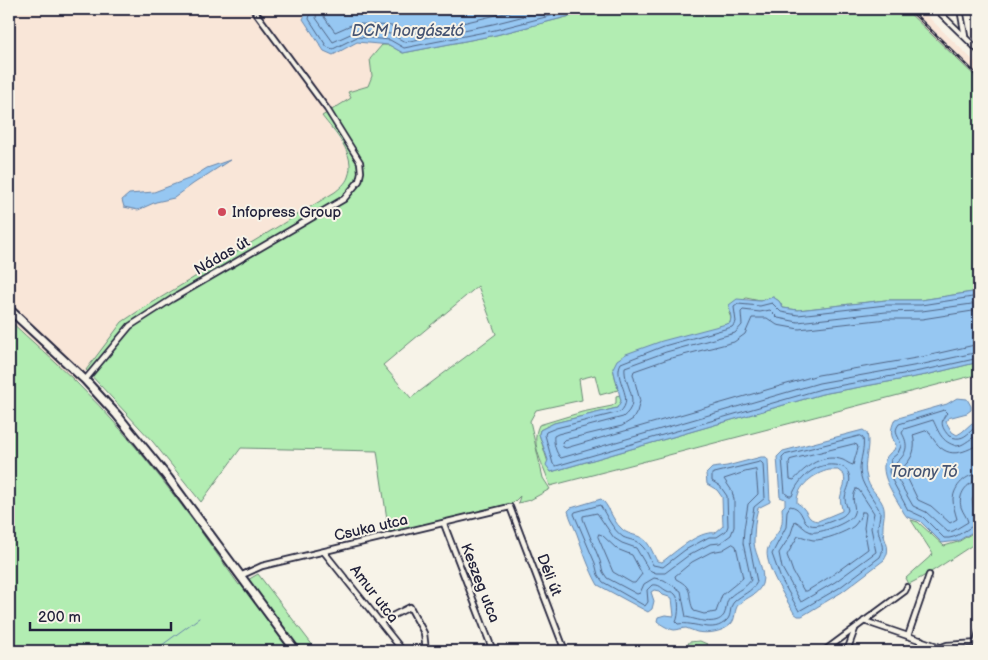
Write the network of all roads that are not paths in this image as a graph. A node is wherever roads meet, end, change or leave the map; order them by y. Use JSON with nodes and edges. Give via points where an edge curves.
{"nodes":[{"id":1,"x":253,"y":9,"type":"edge"},
{"id":2,"x":936,"y":9,"type":"edge"},
{"id":3,"x":960,"y":9,"type":"edge"},
{"id":4,"x":965,"y":38,"type":"junction"},
{"id":5,"x":979,"y":51,"type":"edge"},
{"id":6,"x":9,"y":309,"type":"edge"},
{"id":7,"x":85,"y":380,"type":"junction"},
{"id":8,"x":510,"y":507,"type":"joint"},
{"id":9,"x":444,"y":524,"type":"junction"},
{"id":10,"x":324,"y":552,"type":"junction"},
{"id":11,"x":929,"y":575,"type":"dead end"},
{"id":12,"x":240,"y":576,"type":"junction"},
{"id":13,"x":907,"y":587,"type":"dead end"},
{"id":14,"x":864,"y":621,"type":"junction"},
{"id":15,"x":380,"y":622,"type":"junction"},
{"id":16,"x":855,"y":628,"type":"junction"},
{"id":17,"x":979,"y":632,"type":"edge"},
{"id":18,"x":908,"y":636,"type":"junction"},
{"id":19,"x":921,"y":640,"type":"junction"},
{"id":20,"x":978,"y":643,"type":"edge"},
{"id":21,"x":940,"y":647,"type":"junction"},
{"id":22,"x":296,"y":651,"type":"edge"},
{"id":23,"x":403,"y":651,"type":"edge"},
{"id":24,"x":424,"y":651,"type":"edge"},
{"id":25,"x":493,"y":651,"type":"edge"},
{"id":26,"x":565,"y":651,"type":"edge"},
{"id":27,"x":824,"y":651,"type":"edge"},
{"id":28,"x":847,"y":651,"type":"edge"},
{"id":29,"x":919,"y":651,"type":"edge"},
{"id":30,"x":931,"y":651,"type":"edge"}],
"edges":[{"from":1,"to":7,"type":"street","name":"Nádas út","via":[[352,148],[360,162],[359,181],[344,199],[130,326]]},
{"from":2,"to":4,"type":"street"},
{"from":3,"to":4,"type":"street"},
{"from":4,"to":5,"type":"street"},
{"from":6,"to":7,"type":"main road"},
{"from":7,"to":12,"type":"main road","via":[[118,414]]},
{"from":8,"to":9,"type":"street","name":"Csuka utca"},
{"from":8,"to":26,"type":"street","name":"Déli út"},
{"from":9,"to":10,"type":"street","name":"Csuka utca"},
{"from":9,"to":25,"type":"street","name":"Keszeg utca"},
{"from":10,"to":12,"type":"street","name":"Csuka utca","via":[[262,566]]},
{"from":10,"to":15,"type":"street","name":"Amur utca"},
{"from":11,"to":18,"type":"street"},
{"from":12,"to":22,"type":"main road"},
{"from":13,"to":14,"type":"street"},
{"from":14,"to":16,"type":"street"},
{"from":14,"to":18,"type":"street"},
{"from":15,"to":23,"type":"street","name":"Amur utca"},
{"from":15,"to":24,"type":"street","via":[[410,607],[424,633]]},
{"from":16,"to":27,"type":"street"},
{"from":16,"to":28,"type":"street"},
{"from":17,"to":20,"type":"street"},
{"from":18,"to":19,"type":"street"},
{"from":19,"to":21,"type":"street"},
{"from":19,"to":29,"type":"street"},
{"from":20,"to":21,"type":"street"},
{"from":21,"to":30,"type":"street"}]}
